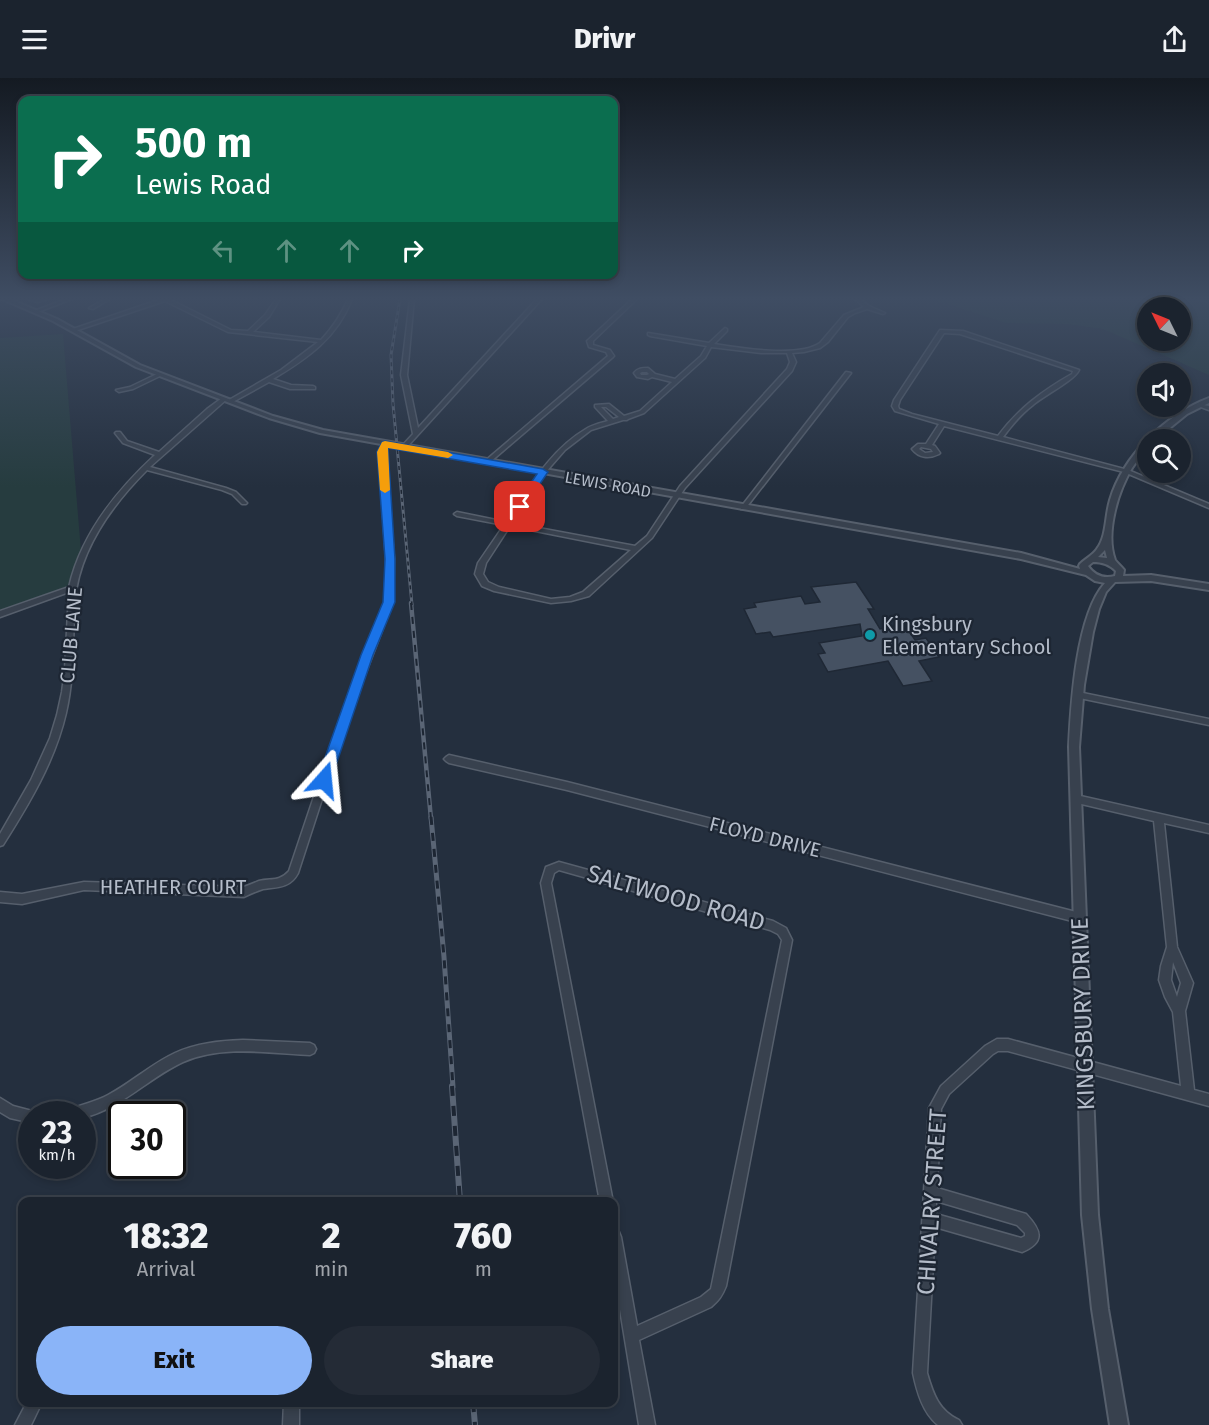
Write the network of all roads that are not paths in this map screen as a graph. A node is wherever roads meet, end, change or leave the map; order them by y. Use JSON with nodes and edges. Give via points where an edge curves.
{"nodes":[{"id":1,"x":130,"y":362,"type":"edge"},
{"id":2,"x":297,"y":362,"type":"edge"},
{"id":3,"x":405,"y":362,"type":"edge"},
{"id":4,"x":482,"y":362,"type":"edge"},
{"id":5,"x":604,"y":362,"type":"edge"},
{"id":6,"x":699,"y":362,"type":"edge"},
{"id":7,"x":793,"y":362,"type":"edge"},
{"id":8,"x":921,"y":362,"type":"edge"},
{"id":9,"x":1051,"y":362,"type":"edge"},
{"id":10,"x":848,"y":373,"type":"dead end"},
{"id":11,"x":159,"y":375,"type":"junction"},
{"id":12,"x":651,"y":375,"type":"dead end"},
{"id":13,"x":268,"y":380,"type":"junction"},
{"id":14,"x":677,"y":381,"type":"junction"},
{"id":15,"x":313,"y":388,"type":"dead end"},
{"id":16,"x":119,"y":390,"type":"dead end"},
{"id":17,"x":227,"y":400,"type":"junction"},
{"id":18,"x":1209,"y":400,"type":"edge"},
{"id":19,"x":1200,"y":405,"type":"junction"},
{"id":20,"x":1209,"y":408,"type":"edge"},
{"id":21,"x":625,"y":419,"type":"junction"},
{"id":22,"x":612,"y":422,"type":"junction"},
{"id":23,"x":942,"y":424,"type":"junction"},
{"id":24,"x":1164,"y":429,"type":"edge"},
{"id":25,"x":118,"y":433,"type":"dead end"},
{"id":26,"x":416,"y":434,"type":"junction"},
{"id":27,"x":999,"y":438,"type":"junction"},
{"id":28,"x":385,"y":444,"type":"junction"},
{"id":29,"x":929,"y":445,"type":"dead end"},
{"id":30,"x":404,"y":447,"type":"junction"},
{"id":31,"x":160,"y":455,"type":"junction"},
{"id":32,"x":1137,"y":457,"type":"edge"},
{"id":33,"x":487,"y":462,"type":"junction"},
{"id":34,"x":146,"y":468,"type":"junction"},
{"id":35,"x":1126,"y":471,"type":"junction"},
{"id":36,"x":543,"y":472,"type":"junction"},
{"id":37,"x":676,"y":496,"type":"junction"},
{"id":38,"x":244,"y":503,"type":"dead end"},
{"id":39,"x":1209,"y":506,"type":"edge"},
{"id":40,"x":743,"y":508,"type":"junction"},
{"id":41,"x":457,"y":514,"type":"dead end"},
{"id":42,"x":508,"y":525,"type":"junction"},
{"id":43,"x":1108,"y":534,"type":"junction"},
{"id":44,"x":637,"y":549,"type":"junction"},
{"id":45,"x":1021,"y":556,"type":"junction"},
{"id":46,"x":1090,"y":560,"type":"junction"},
{"id":47,"x":1113,"y":564,"type":"junction"},
{"id":48,"x":1088,"y":574,"type":"junction"},
{"id":49,"x":1151,"y":578,"type":"junction"},
{"id":50,"x":1113,"y":580,"type":"junction"},
{"id":51,"x":1209,"y":587,"type":"edge"},
{"id":52,"x":73,"y":588,"type":"junction"},
{"id":53,"x":1095,"y":603,"type":"junction"},
{"id":54,"x":0,"y":614,"type":"edge"},
{"id":55,"x":1078,"y":695,"type":"junction"},
{"id":56,"x":1209,"y":722,"type":"edge"},
{"id":57,"x":449,"y":759,"type":"dead end"},
{"id":58,"x":1076,"y":799,"type":"junction"},
{"id":59,"x":1159,"y":818,"type":"junction"},
{"id":60,"x":1209,"y":829,"type":"edge"},
{"id":61,"x":0,"y":842,"type":"edge"},
{"id":62,"x":0,"y":897,"type":"edge"},
{"id":63,"x":1080,"y":918,"type":"junction"},
{"id":64,"x":1172,"y":947,"type":"junction"},
{"id":65,"x":1179,"y":1011,"type":"junction"},
{"id":66,"x":310,"y":1048,"type":"dead end"},
{"id":67,"x":1084,"y":1065,"type":"junction"},
{"id":68,"x":1188,"y":1094,"type":"junction"},
{"id":69,"x":1209,"y":1100,"type":"edge"},
{"id":70,"x":0,"y":1104,"type":"edge"},
{"id":71,"x":96,"y":1107,"type":"edge"},
{"id":72,"x":18,"y":1114,"type":"edge"},
{"id":73,"x":930,"y":1194,"type":"junction"},
{"id":74,"x":606,"y":1197,"type":"edge"},
{"id":75,"x":929,"y":1220,"type":"junction"},
{"id":76,"x":618,"y":1259,"type":"edge"},
{"id":77,"x":632,"y":1336,"type":"junction"},
{"id":78,"x":32,"y":1407,"type":"edge"},
{"id":79,"x":292,"y":1407,"type":"edge"},
{"id":80,"x":23,"y":1425,"type":"edge"},
{"id":81,"x":291,"y":1425,"type":"edge"},
{"id":82,"x":647,"y":1425,"type":"edge"},
{"id":83,"x":954,"y":1425,"type":"edge"},
{"id":84,"x":1119,"y":1425,"type":"edge"}],
"edges":[{"from":1,"to":11,"type":"street","name":"LEWIS ROAD"},
{"from":2,"to":13,"type":"street","name":"CLUB LANE"},
{"from":3,"to":26,"type":"street","via":[[404,375]]},
{"from":4,"to":26,"type":"street"},
{"from":5,"to":33,"type":"street"},
{"from":6,"to":14,"type":"street"},
{"from":7,"to":37,"type":"street","via":[[790,370]]},
{"from":8,"to":23,"type":"street","via":[[895,406],[904,413]]},
{"from":9,"to":27,"type":"street","via":[[1076,370],[1074,375],[1029,403]]},
{"from":10,"to":40,"type":"street"},
{"from":11,"to":16,"type":"street"},
{"from":11,"to":17,"type":"street","name":"LEWIS ROAD"},
{"from":12,"to":14,"type":"street"},
{"from":13,"to":15,"type":"street","via":[[295,388]]},
{"from":13,"to":17,"type":"street","name":"CLUB LANE"},
{"from":14,"to":21,"type":"street","via":[[642,412]]},
{"from":17,"to":28,"type":"street","name":"LEWIS ROAD","via":[[304,428]]},
{"from":17,"to":31,"type":"street","name":"CLUB LANE"},
{"from":18,"to":19,"type":"street","name":"KINGSBURY DRIVE"},
{"from":19,"to":20,"type":"street"},
{"from":19,"to":24,"type":"street","name":"KINGSBURY DRIVE"},
{"from":21,"to":22,"type":"street"},
{"from":21,"to":22,"type":"street","via":[[607,405],[597,407]]},
{"from":22,"to":36,"type":"street","via":[[578,435]]},
{"from":23,"to":27,"type":"street"},
{"from":23,"to":29,"type":"street"},
{"from":25,"to":31,"type":"street","via":[[125,442]]},
{"from":26,"to":30,"type":"street"},
{"from":27,"to":35,"type":"street"},
{"from":28,"to":30,"type":"street","name":"LEWIS ROAD"},
{"from":28,"to":62,"type":"street","name":"HEATHER COURT","via":[[382,452],[390,559],[389,602],[289,879],[244,892],[84,886],[22,899]]},
{"from":30,"to":33,"type":"street","name":"LEWIS ROAD"},
{"from":31,"to":34,"type":"street","name":"CLUB LANE"},
{"from":32,"to":35,"type":"street","name":"KINGSBURY DRIVE"},
{"from":33,"to":36,"type":"street","name":"LEWIS ROAD"},
{"from":34,"to":38,"type":"street","via":[[224,489]]},
{"from":34,"to":52,"type":"street","name":"CLUB LANE","via":[[117,497],[101,521],[82,558]]},
{"from":35,"to":39,"type":"street"},
{"from":35,"to":43,"type":"street","name":"KINGSBURY DRIVE"},
{"from":36,"to":37,"type":"street","name":"LEWIS ROAD"},
{"from":36,"to":42,"type":"street"},
{"from":37,"to":40,"type":"street","name":"LEWIS ROAD"},
{"from":37,"to":44,"type":"street","via":[[657,530]]},
{"from":40,"to":45,"type":"street","name":"LEWIS ROAD"},
{"from":41,"to":42,"type":"street"},
{"from":42,"to":44,"type":"street"},
{"from":42,"to":44,"type":"street","via":[[482,563],[480,578],[497,589],[551,601],[586,594]]},
{"from":43,"to":46,"type":"street","name":"KINGSBURY DRIVE","via":[[1101,550]]},
{"from":43,"to":47,"type":"street","name":"KINGSBURY DRIVE","via":[[1108,553]]},
{"from":45,"to":46,"type":"street","name":"LEWIS ROAD"},
{"from":45,"to":48,"type":"street","name":"LEWIS ROAD"},
{"from":46,"to":47,"type":"street"},
{"from":46,"to":48,"type":"street","name":"KINGSBURY DRIVE","via":[[1083,566]]},
{"from":47,"to":49,"type":"street"},
{"from":47,"to":50,"type":"street","name":"KINGSBURY DRIVE","via":[[1120,574]]},
{"from":48,"to":50,"type":"street"},
{"from":48,"to":53,"type":"street","name":"KINGSBURY DRIVE"},
{"from":49,"to":50,"type":"street"},
{"from":49,"to":51,"type":"street"},
{"from":50,"to":53,"type":"street","name":"KINGSBURY DRIVE","via":[[1105,584]]},
{"from":52,"to":54,"type":"street"},
{"from":52,"to":61,"type":"street","name":"CLUB LANE","via":[[70,669],[61,715],[33,784]]},
{"from":53,"to":55,"type":"street","name":"KINGSBURY DRIVE"},
{"from":55,"to":56,"type":"street"},
{"from":55,"to":58,"type":"street","name":"KINGSBURY DRIVE"},
{"from":57,"to":63,"type":"street","name":"FLOYD DRIVE"},
{"from":58,"to":59,"type":"street"},
{"from":58,"to":63,"type":"street","name":"KINGSBURY DRIVE"},
{"from":59,"to":60,"type":"street"},
{"from":59,"to":64,"type":"street"},
{"from":63,"to":67,"type":"street","name":"KINGSBURY DRIVE"},
{"from":64,"to":65,"type":"street","via":[[1187,983]]},
{"from":64,"to":65,"type":"street","via":[[1163,972],[1164,987]]},
{"from":65,"to":68,"type":"street"},
{"from":66,"to":71,"type":"street","via":[[202,1050],[158,1068]]},
{"from":67,"to":68,"type":"street","name":"CHIVALRY STREET"},
{"from":67,"to":73,"type":"street","name":"CHIVALRY STREET","via":[[1008,1044],[988,1050],[945,1090],[935,1108]]},
{"from":67,"to":84,"type":"street","name":"KINGSBURY DRIVE","via":[[1092,1241]]},
{"from":68,"to":69,"type":"street","name":"CHIVALRY STREET"},
{"from":70,"to":72,"type":"street"},
{"from":73,"to":75,"type":"street","name":"CHIVALRY STREET"},
{"from":73,"to":75,"type":"street","via":[[1021,1219],[1031,1230],[1032,1239],[1022,1245]]},
{"from":74,"to":77,"type":"street","name":"SALTWOOD ROAD","via":[[546,883],[550,870],[559,866],[773,926],[787,940],[716,1294]]},
{"from":75,"to":83,"type":"street","name":"CHIVALRY STREET","via":[[920,1373],[925,1394],[935,1411]]},
{"from":76,"to":77,"type":"street"},
{"from":77,"to":82,"type":"street"},
{"from":78,"to":80,"type":"street"},
{"from":79,"to":81,"type":"street"}]}
